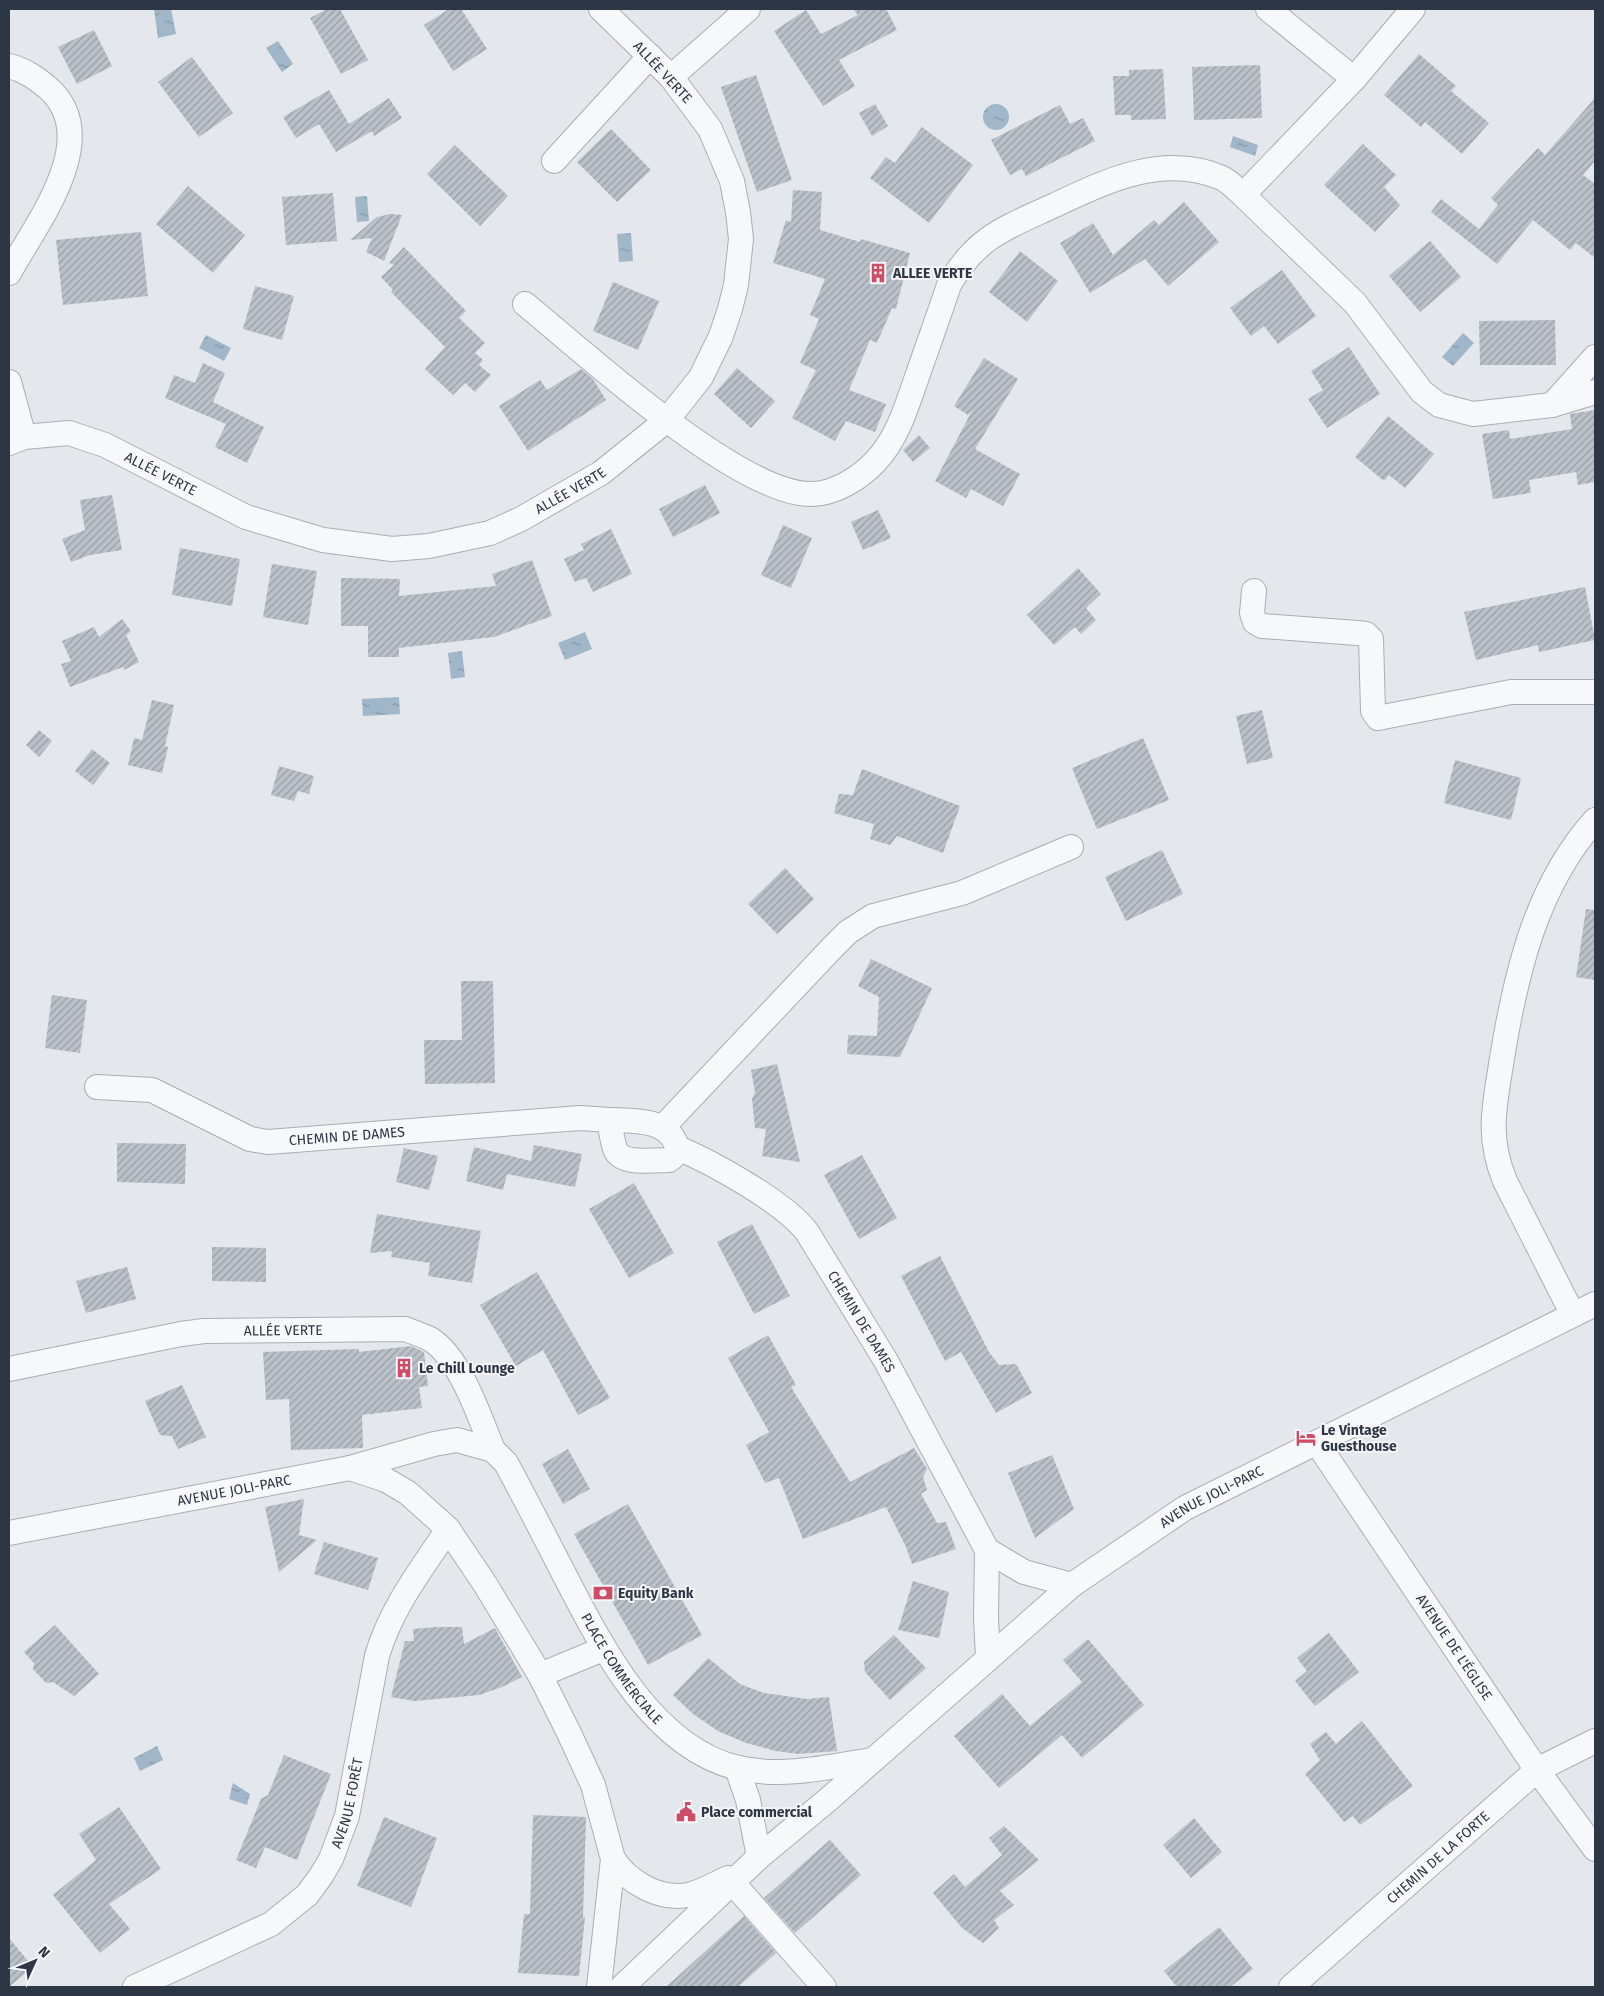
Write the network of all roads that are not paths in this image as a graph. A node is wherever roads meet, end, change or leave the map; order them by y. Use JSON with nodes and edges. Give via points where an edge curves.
{"nodes":[{"id":1,"x":601,"y":9,"type":"edge"},
{"id":2,"x":748,"y":9,"type":"edge"},
{"id":3,"x":1268,"y":9,"type":"edge"},
{"id":4,"x":1412,"y":9,"type":"edge"},
{"id":5,"x":650,"y":56,"type":"junction"},
{"id":6,"x":9,"y":66,"type":"edge"},
{"id":7,"x":671,"y":77,"type":"junction"},
{"id":8,"x":1354,"y":79,"type":"junction"},
{"id":9,"x":554,"y":161,"type":"dead end"},
{"id":10,"x":1243,"y":195,"type":"junction"},
{"id":11,"x":9,"y":273,"type":"edge"},
{"id":12,"x":525,"y":304,"type":"dead end"},
{"id":13,"x":1595,"y":357,"type":"edge"},
{"id":14,"x":9,"y":382,"type":"edge"},
{"id":15,"x":1595,"y":392,"type":"edge"},
{"id":16,"x":1552,"y":405,"type":"junction"},
{"id":17,"x":667,"y":420,"type":"junction"},
{"id":18,"x":16,"y":440,"type":"edge"},
{"id":19,"x":1254,"y":591,"type":"dead end"},
{"id":20,"x":1595,"y":692,"type":"edge"},
{"id":21,"x":1595,"y":820,"type":"edge"},
{"id":22,"x":1071,"y":847,"type":"dead end"},
{"id":23,"x":97,"y":1087,"type":"dead end"},
{"id":24,"x":609,"y":1120,"type":"junction"},
{"id":25,"x":663,"y":1127,"type":"junction"},
{"id":26,"x":678,"y":1148,"type":"junction"},
{"id":27,"x":1595,"y":1304,"type":"edge"},
{"id":28,"x":1573,"y":1315,"type":"junction"},
{"id":29,"x":9,"y":1369,"type":"edge"},
{"id":30,"x":1317,"y":1443,"type":"junction"},
{"id":31,"x":493,"y":1450,"type":"junction"},
{"id":32,"x":350,"y":1468,"type":"junction"},
{"id":33,"x":448,"y":1529,"type":"junction"},
{"id":34,"x":9,"y":1533,"type":"edge"},
{"id":35,"x":987,"y":1550,"type":"junction"},
{"id":36,"x":1072,"y":1585,"type":"junction"},
{"id":37,"x":603,"y":1649,"type":"junction"},
{"id":38,"x":988,"y":1658,"type":"junction"},
{"id":39,"x":540,"y":1675,"type":"junction"},
{"id":40,"x":1595,"y":1741,"type":"edge"},
{"id":41,"x":872,"y":1760,"type":"junction"},
{"id":42,"x":737,"y":1768,"type":"junction"},
{"id":43,"x":1537,"y":1770,"type":"junction"},
{"id":44,"x":1595,"y":1849,"type":"edge"},
{"id":45,"x":613,"y":1859,"type":"junction"},
{"id":46,"x":747,"y":1869,"type":"junction"},
{"id":47,"x":135,"y":1987,"type":"edge"},
{"id":48,"x":599,"y":1987,"type":"edge"},
{"id":49,"x":622,"y":1987,"type":"edge"},
{"id":50,"x":824,"y":1987,"type":"edge"},
{"id":51,"x":1291,"y":1987,"type":"edge"}],
"edges":[{"from":1,"to":5,"type":"street","name":"ALLÉE VERTE"},
{"from":2,"to":7,"type":"street"},
{"from":3,"to":8,"type":"street"},
{"from":4,"to":8,"type":"street"},
{"from":5,"to":7,"type":"street","name":"ALLÉE VERTE"},
{"from":5,"to":9,"type":"street"},
{"from":6,"to":11,"type":"street","via":[[33,76],[54,94],[65,112],[70,134],[62,176]]},
{"from":7,"to":17,"type":"street","name":"ALLÉE VERTE","via":[[710,129],[720,152],[732,181],[741,239],[736,285],[721,336],[701,377]]},
{"from":8,"to":10,"type":"street"},
{"from":10,"to":16,"type":"street","via":[[1355,302],[1422,392],[1439,405],[1473,414]]},
{"from":10,"to":17,"type":"street","via":[[1224,179],[1199,171],[1140,170],[1109,179],[995,233],[978,245],[949,285],[900,425],[875,462],[850,482],[832,490],[812,494],[767,482],[737,468]]},
{"from":12,"to":17,"type":"street"},
{"from":13,"to":16,"type":"street"},
{"from":14,"to":18,"type":"street"},
{"from":15,"to":16,"type":"street"},
{"from":17,"to":18,"type":"street","name":"ALLÉE VERTE","via":[[601,473],[490,534],[461,541],[392,549],[323,540],[246,517],[106,445],[69,433]]},
{"from":19,"to":20,"type":"street","via":[[1252,614],[1255,622],[1262,626],[1357,632],[1371,639],[1373,712],[1378,718],[1511,692]]},
{"from":21,"to":28,"type":"street","via":[[1582,835],[1546,894],[1524,951],[1512,995],[1493,1119],[1496,1159]]},
{"from":22,"to":25,"type":"street","via":[[962,893],[873,916],[860,924],[832,948]]},
{"from":23,"to":24,"type":"street","name":"CHEMIN DE DAMES","via":[[152,1090],[250,1139],[268,1142],[580,1118]]},
{"from":24,"to":25,"type":"street","name":"CHEMIN DE DAMES","via":[[641,1121]]},
{"from":24,"to":26,"type":"street","via":[[620,1157],[669,1160]]},
{"from":25,"to":26,"type":"street","via":[[673,1135]]},
{"from":26,"to":35,"type":"street","name":"CHEMIN DE DAMES","via":[[706,1160],[800,1222],[886,1361]]},
{"from":27,"to":28,"type":"street","name":"AVENUE JOLI-PARC"},
{"from":28,"to":30,"type":"street","name":"AVENUE JOLI-PARC"},
{"from":29,"to":31,"type":"street","name":"ALLÉE VERTE","via":[[204,1331],[405,1329],[431,1340],[451,1361],[467,1386]]},
{"from":30,"to":36,"type":"street","name":"AVENUE JOLI-PARC","via":[[1185,1508]]},
{"from":30,"to":43,"type":"street","name":"AVENUE DE L'ÉGLISE"},
{"from":31,"to":32,"type":"street","name":"AVENUE JOLI-PARC","via":[[457,1440]]},
{"from":31,"to":37,"type":"street","name":"PLACE COMMERCIALE","via":[[506,1463]]},
{"from":32,"to":33,"type":"street","via":[[386,1480],[408,1493]]},
{"from":32,"to":34,"type":"street","name":"AVENUE JOLI-PARC"},
{"from":33,"to":39,"type":"street"},
{"from":33,"to":47,"type":"street","name":"AVENUE FORÊT","via":[[384,1632],[347,1816],[339,1841],[321,1876],[307,1895],[271,1924]]},
{"from":35,"to":36,"type":"street","via":[[1024,1572]]},
{"from":35,"to":38,"type":"street"},
{"from":36,"to":38,"type":"street","name":"AVENUE JOLI-PARC"},
{"from":37,"to":39,"type":"street"},
{"from":37,"to":42,"type":"street","name":"PLACE COMMERCIALE","via":[[633,1690],[668,1728],[708,1757]]},
{"from":38,"to":41,"type":"street","name":"AVENUE JOLI-PARC"},
{"from":39,"to":45,"type":"street","via":[[593,1785]]},
{"from":40,"to":43,"type":"street","name":"CHEMIN DE LA FORTE"},
{"from":41,"to":42,"type":"street","name":"PLACE COMMERCIALE","via":[[806,1771],[772,1773]]},
{"from":41,"to":46,"type":"street","name":"AVENUE JOLI-PARC"},
{"from":42,"to":46,"type":"street","via":[[748,1800]]},
{"from":43,"to":44,"type":"street","name":"AVENUE DE L'ÉGLISE"},
{"from":43,"to":51,"type":"street","name":"CHEMIN DE LA FORTE"},
{"from":45,"to":46,"type":"street","via":[[640,1885],[662,1894],[687,1895]]},
{"from":45,"to":48,"type":"street"},
{"from":46,"to":49,"type":"street"},
{"from":46,"to":50,"type":"street"}]}
